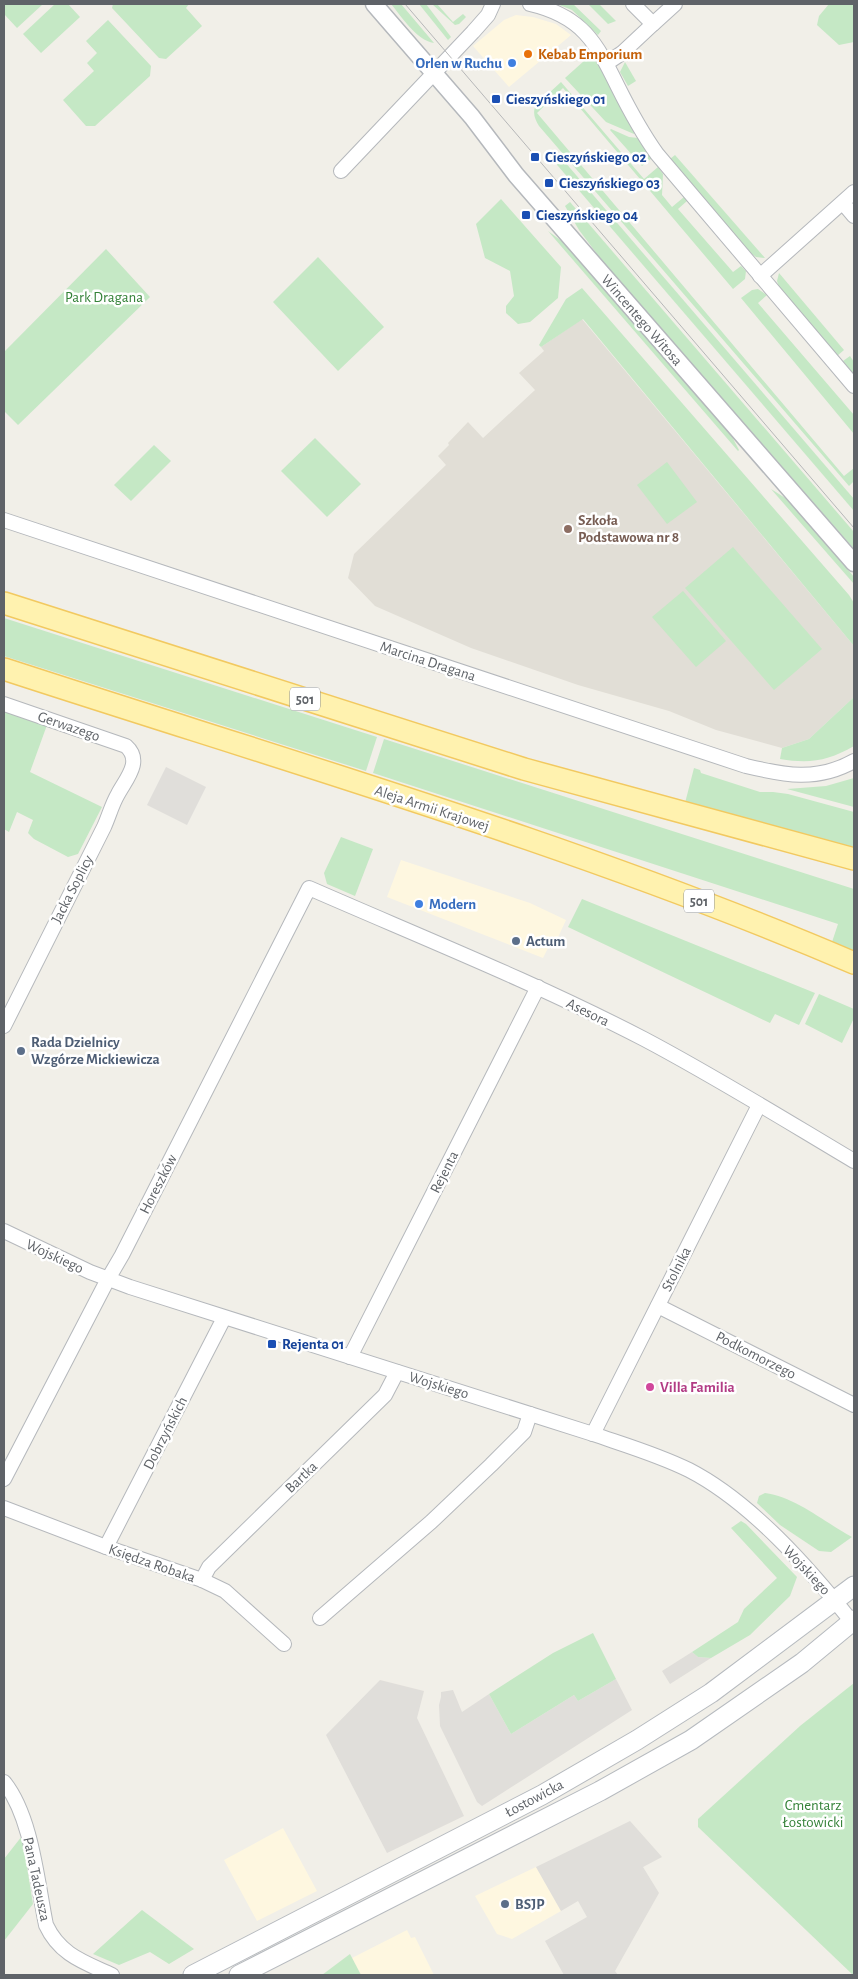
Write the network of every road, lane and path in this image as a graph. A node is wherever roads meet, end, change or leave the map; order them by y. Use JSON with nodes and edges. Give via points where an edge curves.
{"nodes":[{"id":1,"x":374,"y":4,"type":"edge"},
{"id":2,"x":493,"y":4,"type":"edge"},
{"id":3,"x":530,"y":4,"type":"edge"},
{"id":4,"x":633,"y":4,"type":"edge"},
{"id":5,"x":675,"y":4,"type":"edge"},
{"id":6,"x":652,"y":24,"type":"junction"},
{"id":7,"x":607,"y":63,"type":"junction"},
{"id":8,"x":434,"y":74,"type":"junction"},
{"id":9,"x":341,"y":171,"type":"dead end"},
{"id":10,"x":854,"y":192,"type":"edge"},
{"id":11,"x":843,"y":203,"type":"junction"},
{"id":12,"x":854,"y":216,"type":"edge"},
{"id":13,"x":760,"y":276,"type":"junction"},
{"id":14,"x":854,"y":386,"type":"edge"},
{"id":15,"x":4,"y":520,"type":"edge"},
{"id":16,"x":854,"y":563,"type":"edge"},
{"id":17,"x":4,"y":603,"type":"edge"},
{"id":18,"x":4,"y":669,"type":"edge"},
{"id":19,"x":4,"y":704,"type":"edge"},
{"id":20,"x":132,"y":751,"type":"joint"},
{"id":21,"x":854,"y":761,"type":"edge"},
{"id":22,"x":854,"y":859,"type":"edge"},
{"id":23,"x":309,"y":888,"type":"joint"},
{"id":24,"x":854,"y":963,"type":"edge"},
{"id":25,"x":538,"y":987,"type":"junction"},
{"id":26,"x":4,"y":1026,"type":"edge"},
{"id":27,"x":759,"y":1105,"type":"junction"},
{"id":28,"x":854,"y":1161,"type":"edge"},
{"id":29,"x":4,"y":1231,"type":"edge"},
{"id":30,"x":108,"y":1279,"type":"junction"},
{"id":31,"x":658,"y":1306,"type":"junction"},
{"id":32,"x":224,"y":1318,"type":"junction"},
{"id":33,"x":350,"y":1357,"type":"junction"},
{"id":34,"x":397,"y":1372,"type":"junction"},
{"id":35,"x":854,"y":1405,"type":"edge"},
{"id":36,"x":530,"y":1414,"type":"junction"},
{"id":37,"x":593,"y":1434,"type":"junction"},
{"id":38,"x":4,"y":1479,"type":"edge"},
{"id":39,"x":4,"y":1508,"type":"edge"},
{"id":40,"x":106,"y":1547,"type":"junction"},
{"id":41,"x":202,"y":1580,"type":"junction"},
{"id":42,"x":854,"y":1586,"type":"edge"},
{"id":43,"x":836,"y":1601,"type":"junction"},
{"id":44,"x":320,"y":1618,"type":"dead end"},
{"id":45,"x":853,"y":1621,"type":"edge"},
{"id":46,"x":284,"y":1644,"type":"dead end"},
{"id":47,"x":4,"y":1782,"type":"edge"},
{"id":48,"x":112,"y":1975,"type":"edge"},
{"id":49,"x":193,"y":1975,"type":"edge"},
{"id":50,"x":239,"y":1975,"type":"edge"}],
"edges":[{"from":1,"to":8,"type":"street","name":"Wincentego Witosa"},
{"from":2,"to":8,"type":"street","via":[[488,15]]},
{"from":3,"to":7,"type":"street","via":[[551,9],[569,19],[595,44]]},
{"from":4,"to":6,"type":"street"},
{"from":5,"to":6,"type":"street"},
{"from":6,"to":7,"type":"street"},
{"from":7,"to":13,"type":"street","via":[[631,113],[653,148]]},
{"from":8,"to":9,"type":"street"},
{"from":8,"to":16,"type":"street","name":"Wincentego Witosa","via":[[516,174]]},
{"from":10,"to":11,"type":"street"},
{"from":11,"to":12,"type":"street"},
{"from":11,"to":13,"type":"street"},
{"from":13,"to":14,"type":"street"},
{"from":15,"to":21,"type":"street","name":"Marcina Dragana","via":[[746,766],[787,775],[817,774]]},
{"from":17,"to":22,"type":"main road","number":"501","via":[[524,769]]},
{"from":18,"to":24,"type":"main road","name":"Aleja Armii Krajowej","number":"501","via":[[504,831],[727,912]]},
{"from":19,"to":20,"type":"street","name":"Gerwazego","via":[[126,746]]},
{"from":20,"to":26,"type":"street","name":"Jacka Soplicy","via":[[134,762],[130,775]]},
{"from":23,"to":25,"type":"street","name":"Asesora"},
{"from":23,"to":30,"type":"street","name":"Horeszków"},
{"from":25,"to":27,"type":"street","name":"Asesora","via":[[644,1039]]},
{"from":25,"to":33,"type":"street","name":"Rejenta"},
{"from":27,"to":28,"type":"street","name":"Asesora"},
{"from":27,"to":31,"type":"street","name":"Stolnika"},
{"from":29,"to":30,"type":"street","name":"Wojskiego"},
{"from":30,"to":32,"type":"street","name":"Wojskiego"},
{"from":30,"to":38,"type":"street","name":"Horeszków"},
{"from":31,"to":35,"type":"street","name":"Podkomorzego"},
{"from":31,"to":37,"type":"street","name":"Stolnika"},
{"from":32,"to":33,"type":"street","name":"Wojskiego"},
{"from":32,"to":40,"type":"street","name":"Dobrzyńskich"},
{"from":33,"to":34,"type":"street","name":"Wojskiego"},
{"from":34,"to":36,"type":"street","name":"Wojskiego"},
{"from":34,"to":41,"type":"street","name":"Bartka","via":[[385,1395],[209,1567]]},
{"from":36,"to":37,"type":"street","name":"Wojskiego"},
{"from":36,"to":44,"type":"street","via":[[524,1432],[491,1465]]},
{"from":37,"to":43,"type":"street","name":"Wojskiego","via":[[689,1470],[728,1494],[772,1533]]},
{"from":39,"to":40,"type":"street","name":"Księdza Robaka"},
{"from":40,"to":41,"type":"street","name":"Księdza Robaka"},
{"from":41,"to":46,"type":"street","name":"Księdza Robaka","via":[[225,1591]]},
{"from":42,"to":43,"type":"main road","name":"Łostowicka"},
{"from":43,"to":45,"type":"street","name":"Wojskiego"},
{"from":43,"to":49,"type":"main road","name":"Łostowicka","via":[[711,1693],[637,1740],[542,1795]]},
{"from":45,"to":50,"type":"main road","name":"Łostowicka","via":[[802,1663],[691,1740],[591,1795]]},
{"from":47,"to":48,"type":"street","name":"Pana Tadeusza","via":[[25,1820],[51,1936],[72,1956]]}]}
